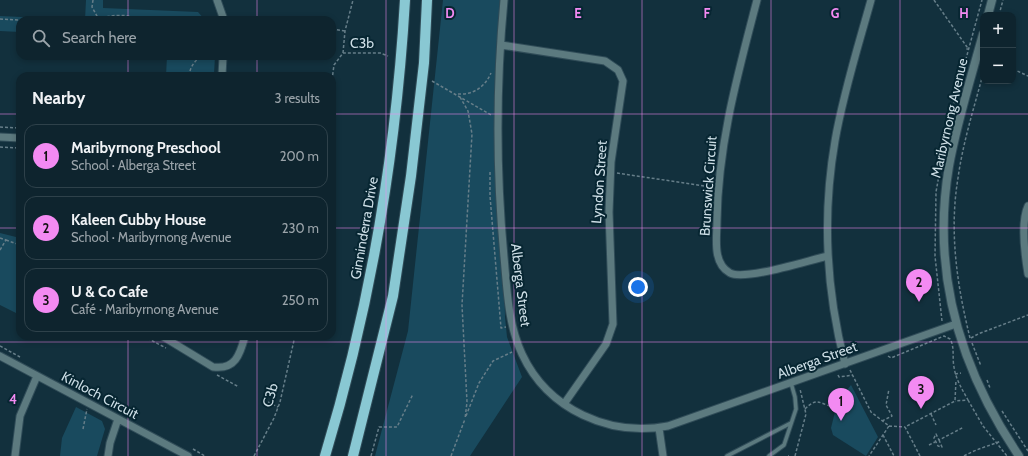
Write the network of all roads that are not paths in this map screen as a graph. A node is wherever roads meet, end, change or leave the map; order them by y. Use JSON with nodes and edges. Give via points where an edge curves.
{"nodes":[{"id":1,"x":217,"y":0,"type":"edge"},
{"id":2,"x":405,"y":0,"type":"edge"},
{"id":3,"x":427,"y":0,"type":"edge"},
{"id":4,"x":504,"y":0,"type":"edge"},
{"id":5,"x":757,"y":0,"type":"edge"},
{"id":6,"x":871,"y":0,"type":"edge"},
{"id":7,"x":992,"y":0,"type":"edge"},
{"id":8,"x":989,"y":12,"type":"edge"},
{"id":9,"x":223,"y":16,"type":"edge"},
{"id":10,"x":501,"y":45,"type":"junction"},
{"id":11,"x":980,"y":45,"type":"edge"},
{"id":12,"x":223,"y":60,"type":"edge"},
{"id":13,"x":222,"y":72,"type":"edge"},
{"id":14,"x":0,"y":137,"type":"edge"},
{"id":15,"x":16,"y":138,"type":"edge"},
{"id":16,"x":1028,"y":206,"type":"edge"},
{"id":17,"x":828,"y":256,"type":"junction"},
{"id":18,"x":1028,"y":274,"type":"edge"},
{"id":19,"x":956,"y":324,"type":"junction"},
{"id":20,"x":168,"y":340,"type":"edge"},
{"id":21,"x":244,"y":340,"type":"edge"},
{"id":22,"x":0,"y":356,"type":"edge"},
{"id":23,"x":847,"y":366,"type":"junction"},
{"id":24,"x":37,"y":376,"type":"junction"},
{"id":25,"x":791,"y":383,"type":"junction"},
{"id":26,"x":564,"y":404,"type":"junction"},
{"id":27,"x":118,"y":419,"type":"junction"},
{"id":28,"x":791,"y":423,"type":"junction"},
{"id":29,"x":659,"y":428,"type":"junction"},
{"id":30,"x":16,"y":456,"type":"edge"},
{"id":31,"x":108,"y":456,"type":"edge"},
{"id":32,"x":188,"y":456,"type":"edge"},
{"id":33,"x":325,"y":456,"type":"edge"},
{"id":34,"x":353,"y":456,"type":"edge"},
{"id":35,"x":663,"y":456,"type":"edge"},
{"id":36,"x":728,"y":456,"type":"edge"},
{"id":37,"x":769,"y":456,"type":"edge"},
{"id":38,"x":1020,"y":456,"type":"edge"}],
"edges":[{"from":1,"to":9,"type":"street"},
{"from":2,"to":33,"type":"main road","name":"Ginninderra Drive","via":[[388,172],[368,291]]},
{"from":3,"to":34,"type":"main road","via":[[424,62],[393,296]]},
{"from":4,"to":10,"type":"street","name":"Alberga Street"},
{"from":5,"to":17,"type":"street","name":"Brunswick Circuit","via":[[730,103],[724,140],[718,188],[717,253],[721,264],[731,274],[740,276]]},
{"from":6,"to":17,"type":"street","via":[[835,140],[828,198]]},
{"from":7,"to":8,"type":"street"},
{"from":10,"to":26,"type":"street","name":"Alberga Street","via":[[498,122],[500,198],[512,324],[527,364],[540,382]]},
{"from":10,"to":26,"type":"street","name":"Lyndon Street","via":[[606,61],[618,70],[623,85],[611,172],[608,236],[613,317],[611,331],[603,350]]},
{"from":11,"to":19,"type":"street","name":"Maribyrnong Avenue","via":[[953,149],[945,202],[947,272]]},
{"from":12,"to":13,"type":"street"},
{"from":14,"to":15,"type":"street"},
{"from":16,"to":18,"type":"street","via":[[1024,235]]},
{"from":17,"to":23,"type":"street","via":[[836,321]]},
{"from":19,"to":23,"type":"street","name":"Alberga Street"},
{"from":19,"to":38,"type":"street","name":"Maribyrnong Avenue","via":[[985,400]]},
{"from":20,"to":21,"type":"street","via":[[212,367],[222,368],[238,358]]},
{"from":22,"to":24,"type":"street","name":"Kinloch Circuit"},
{"from":23,"to":25,"type":"street","name":"Alberga Street"},
{"from":24,"to":27,"type":"street","name":"Kinloch Circuit"},
{"from":24,"to":30,"type":"street","via":[[20,416]]},
{"from":25,"to":28,"type":"lane","via":[[796,409]]},
{"from":25,"to":29,"type":"street","name":"Alberga Street"},
{"from":26,"to":29,"type":"street","name":"Alberga Street","via":[[583,416],[609,425],[637,429]]},
{"from":27,"to":31,"type":"street"},
{"from":27,"to":32,"type":"street","name":"Kinloch Circuit"},
{"from":28,"to":36,"type":"lane"},
{"from":28,"to":37,"type":"lane","via":[[784,445]]},
{"from":29,"to":35,"type":"street"}]}
